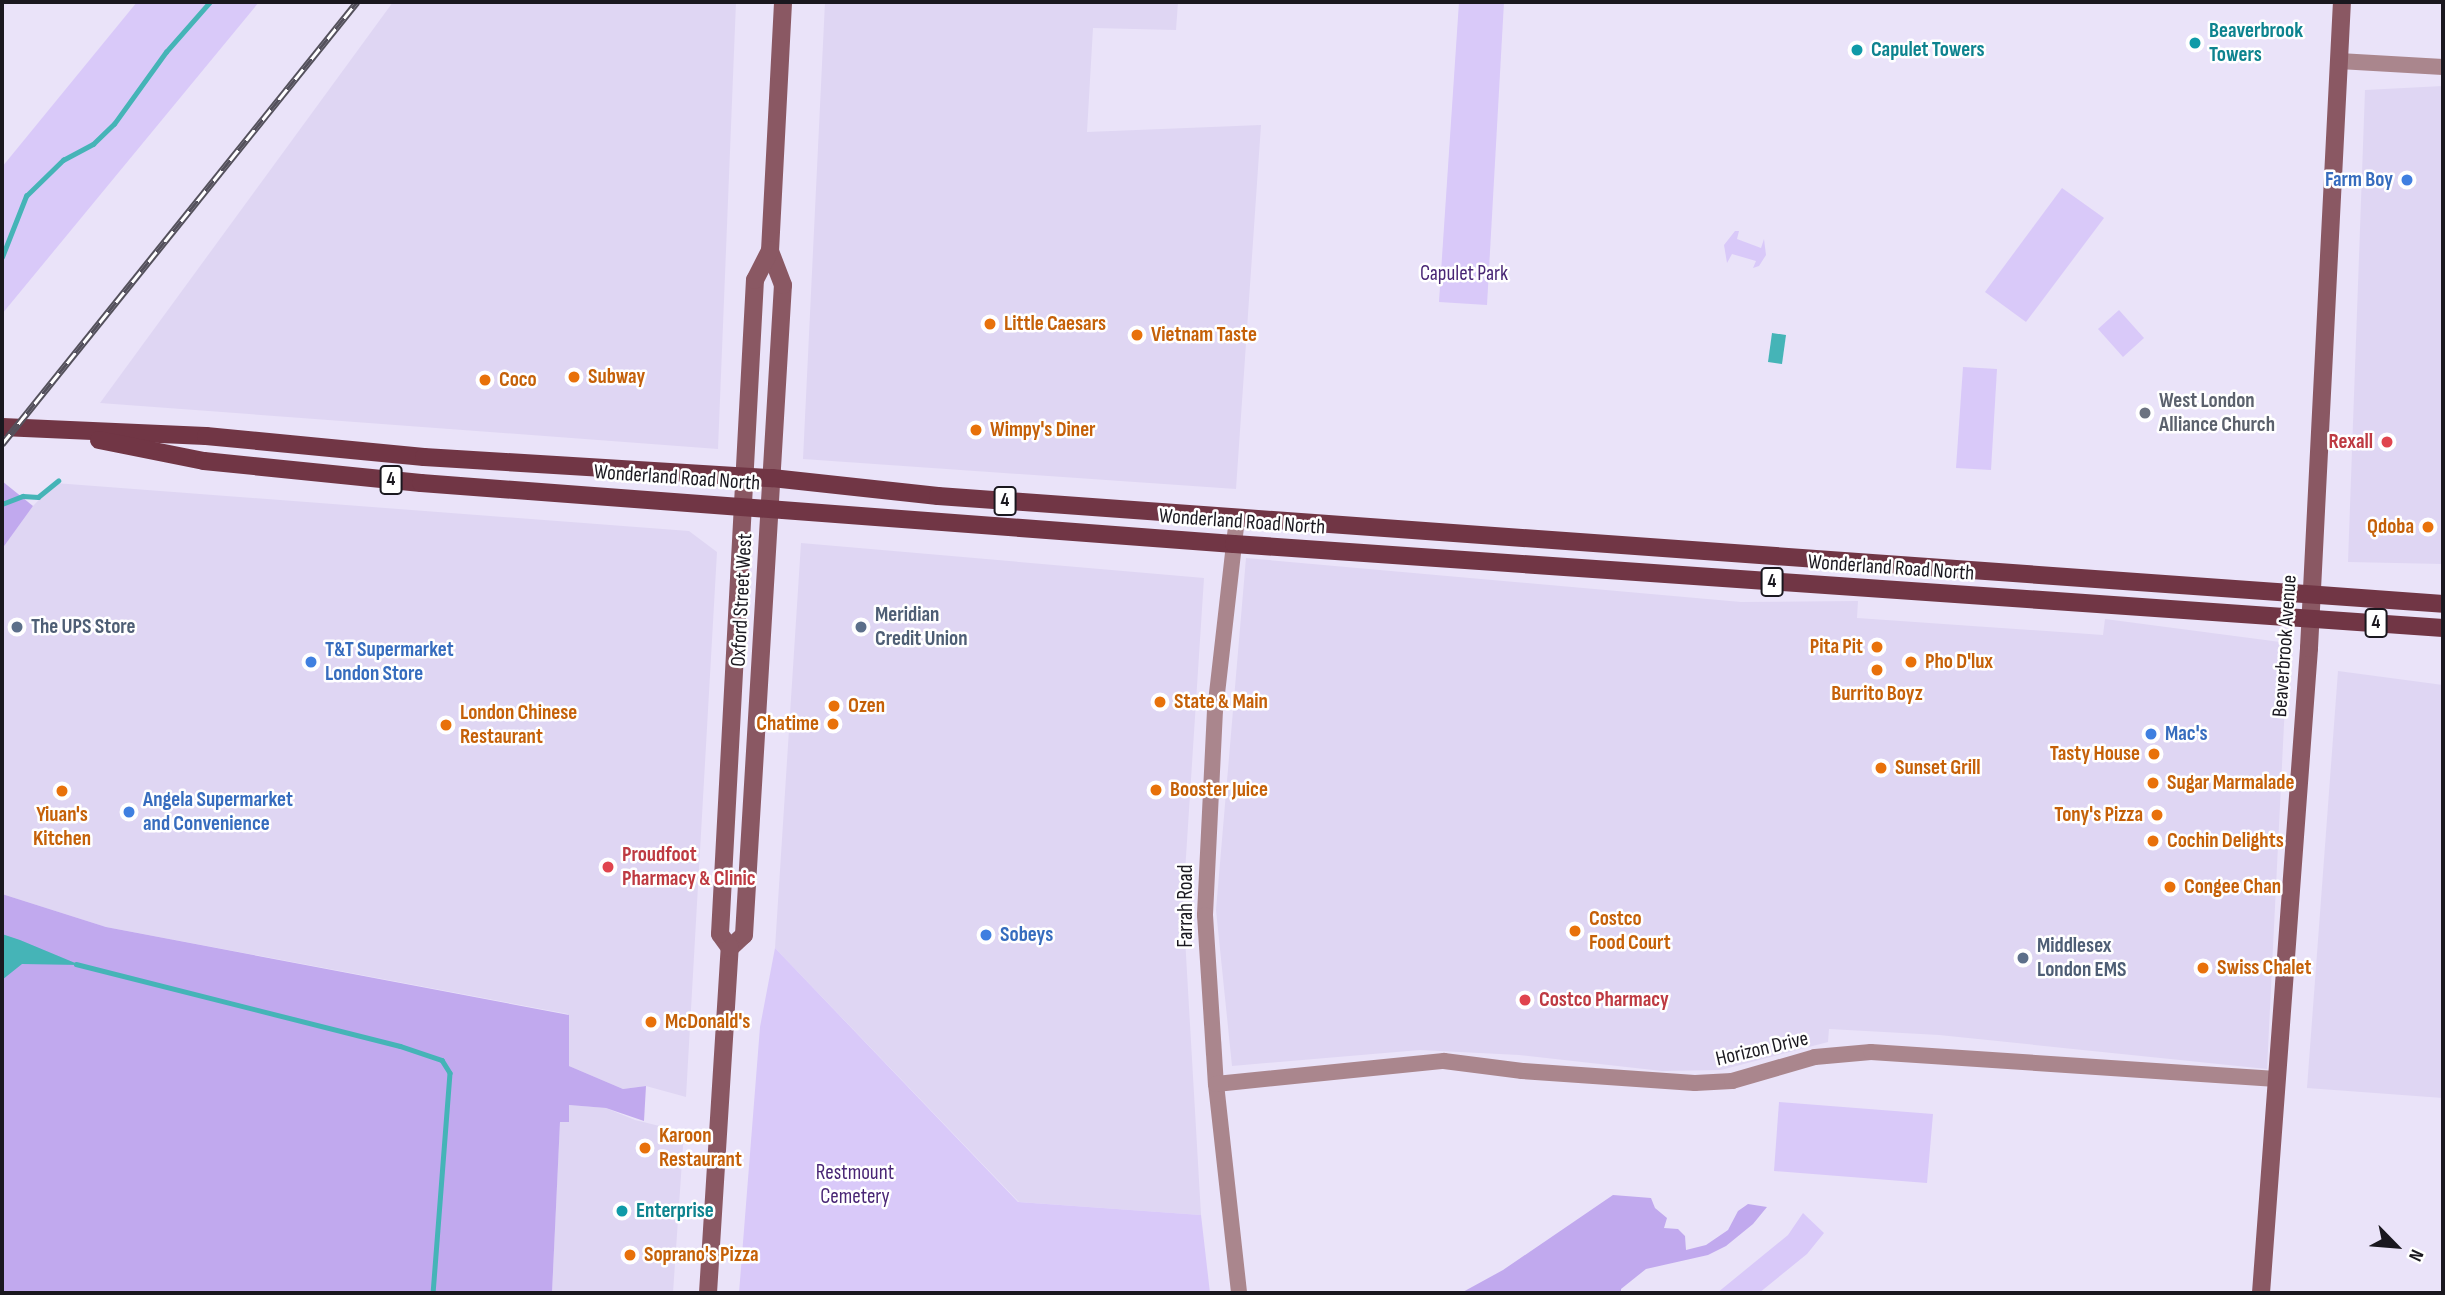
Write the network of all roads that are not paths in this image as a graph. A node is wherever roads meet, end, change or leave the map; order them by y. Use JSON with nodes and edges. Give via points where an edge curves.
{"nodes":[{"id":1,"x":783,"y":2,"type":"edge"},
{"id":2,"x":2342,"y":2,"type":"edge"},
{"id":3,"x":2339,"y":61,"type":"junction"},
{"id":4,"x":2443,"y":67,"type":"edge"},
{"id":5,"x":770,"y":251,"type":"junction"},
{"id":6,"x":2,"y":426,"type":"edge"},
{"id":7,"x":41,"y":429,"type":"junction"},
{"id":8,"x":745,"y":477,"type":"junction"},
{"id":9,"x":772,"y":478,"type":"junction"},
{"id":10,"x":744,"y":506,"type":"junction"},
{"id":11,"x":771,"y":508,"type":"junction"},
{"id":12,"x":1237,"y":518,"type":"junction"},
{"id":13,"x":1234,"y":544,"type":"junction"},
{"id":14,"x":2312,"y":595,"type":"junction"},
{"id":15,"x":2443,"y":604,"type":"edge"},
{"id":16,"x":2309,"y":619,"type":"junction"},
{"id":17,"x":2443,"y":628,"type":"edge"},
{"id":18,"x":730,"y":948,"type":"junction"},
{"id":19,"x":2276,"y":1079,"type":"junction"},
{"id":20,"x":1216,"y":1084,"type":"junction"},
{"id":21,"x":708,"y":1293,"type":"edge"},
{"id":22,"x":1239,"y":1293,"type":"edge"},
{"id":23,"x":2261,"y":1293,"type":"edge"}],
"edges":[{"from":1,"to":5,"type":"main road","name":"Oxford Street West"},
{"from":2,"to":3,"type":"main road","name":"Beaverbrook Avenue"},
{"from":3,"to":4,"type":"street"},
{"from":3,"to":14,"type":"main road","name":"Beaverbrook Avenue"},
{"from":5,"to":8,"type":"main road","name":"Oxford Street West","via":[[755,280]]},
{"from":5,"to":9,"type":"main road","name":"Oxford Street West","via":[[783,285]]},
{"from":6,"to":7,"type":"main road","name":"Wonderland Road North","number":"4"},
{"from":7,"to":8,"type":"main road","name":"Wonderland Road North","number":"4","via":[[206,436],[437,458]]},
{"from":7,"to":10,"type":"main road","name":"Wonderland Road North","number":"4","via":[[204,461]]},
{"from":8,"to":9,"type":"main road","name":"Wonderland Road North","number":"4"},
{"from":8,"to":10,"type":"main road","name":"Oxford Street West"},
{"from":9,"to":11,"type":"main road","name":"Oxford Street West"},
{"from":9,"to":12,"type":"main road","name":"Wonderland Road North","number":"4","via":[[938,496]]},
{"from":10,"to":11,"type":"main road","name":"Wonderland Road North","number":"4"},
{"from":10,"to":18,"type":"main road","name":"Oxford Street West","via":[[720,934]]},
{"from":11,"to":13,"type":"main road","name":"Wonderland Road North","number":"4"},
{"from":11,"to":18,"type":"main road","name":"Oxford Street West","via":[[744,935]]},
{"from":12,"to":13,"type":"street","name":"Farrah Road"},
{"from":12,"to":14,"type":"main road","name":"Wonderland Road North","number":"4"},
{"from":13,"to":16,"type":"main road","name":"Wonderland Road North","number":"4"},
{"from":13,"to":20,"type":"street","name":"Farrah Road","via":[[1215,710],[1205,915]]},
{"from":14,"to":15,"type":"main road","name":"Wonderland Road North","number":"4"},
{"from":14,"to":16,"type":"main road","name":"Beaverbrook Avenue"},
{"from":16,"to":17,"type":"main road","name":"Wonderland Road North","number":"4"},
{"from":16,"to":19,"type":"main road","name":"Beaverbrook Avenue"},
{"from":18,"to":21,"type":"main road","name":"Oxford Street West"},
{"from":19,"to":20,"type":"street","name":"Horizon Drive","via":[[1871,1052],[1815,1057],[1732,1082],[1522,1071],[1444,1061]]},
{"from":19,"to":23,"type":"main road","name":"Beaverbrook Avenue"},
{"from":20,"to":22,"type":"street","name":"Farrah Road"}]}
